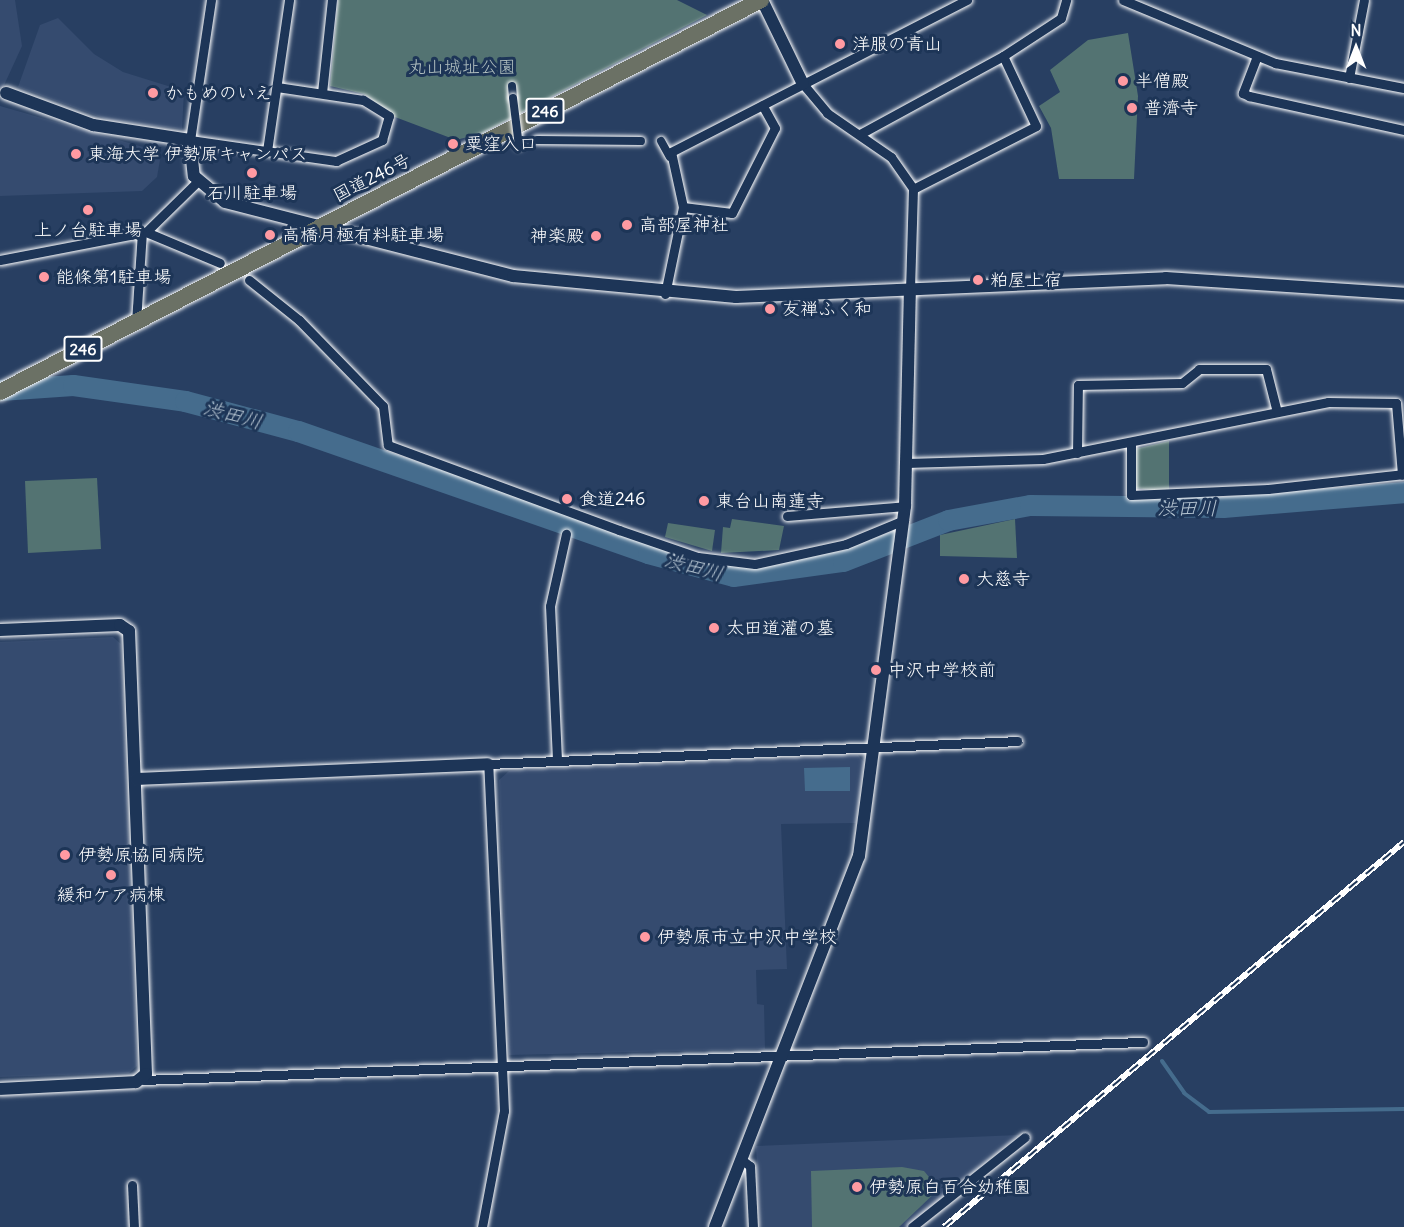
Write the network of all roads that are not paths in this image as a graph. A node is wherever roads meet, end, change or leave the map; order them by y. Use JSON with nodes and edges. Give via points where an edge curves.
{"nodes":[{"id":1,"x":211,"y":0,"type":"edge"},
{"id":2,"x":289,"y":0,"type":"edge"},
{"id":3,"x":332,"y":0,"type":"edge"},
{"id":4,"x":761,"y":0,"type":"edge"},
{"id":5,"x":967,"y":0,"type":"edge"},
{"id":6,"x":1066,"y":0,"type":"edge"},
{"id":7,"x":1123,"y":0,"type":"edge"},
{"id":8,"x":1364,"y":0,"type":"edge"},
{"id":9,"x":1003,"y":56,"type":"junction"},
{"id":10,"x":1257,"y":56,"type":"junction"},
{"id":11,"x":1349,"y":78,"type":"junction"},
{"id":12,"x":803,"y":84,"type":"junction"},
{"id":13,"x":512,"y":86,"type":"dead end"},
{"id":14,"x":277,"y":87,"type":"junction"},
{"id":15,"x":1404,"y":88,"type":"edge"},
{"id":16,"x":6,"y":93,"type":"dead end"},
{"id":17,"x":322,"y":93,"type":"junction"},
{"id":18,"x":762,"y":105,"type":"junction"},
{"id":19,"x":1404,"y":130,"type":"edge"},
{"id":20,"x":860,"y":134,"type":"junction"},
{"id":21,"x":190,"y":140,"type":"junction"},
{"id":22,"x":537,"y":140,"type":"dead end"},
{"id":23,"x":641,"y":141,"type":"dead end"},
{"id":24,"x":661,"y":141,"type":"dead end"},
{"id":25,"x":519,"y":146,"type":"dead end"},
{"id":26,"x":267,"y":151,"type":"junction"},
{"id":27,"x":670,"y":157,"type":"junction"},
{"id":28,"x":197,"y":182,"type":"junction"},
{"id":29,"x":913,"y":189,"type":"junction"},
{"id":30,"x":683,"y":207,"type":"junction"},
{"id":31,"x":319,"y":227,"type":"junction"},
{"id":32,"x":144,"y":232,"type":"junction"},
{"id":33,"x":0,"y":260,"type":"edge"},
{"id":34,"x":220,"y":263,"type":"dead end"},
{"id":35,"x":249,"y":280,"type":"dead end"},
{"id":36,"x":910,"y":290,"type":"junction"},
{"id":37,"x":665,"y":294,"type":"junction"},
{"id":38,"x":1404,"y":294,"type":"edge"},
{"id":39,"x":136,"y":322,"type":"junction"},
{"id":40,"x":0,"y":392,"type":"edge"},
{"id":41,"x":1277,"y":412,"type":"junction"},
{"id":42,"x":1131,"y":444,"type":"junction"},
{"id":43,"x":1077,"y":453,"type":"junction"},
{"id":44,"x":906,"y":463,"type":"junction"},
{"id":45,"x":1403,"y":475,"type":"edge"},
{"id":46,"x":905,"y":506,"type":"junction"},
{"id":47,"x":787,"y":516,"type":"dead end"},
{"id":48,"x":903,"y":523,"type":"junction"},
{"id":49,"x":566,"y":534,"type":"dead end"},
{"id":50,"x":0,"y":630,"type":"edge"},
{"id":51,"x":1018,"y":741,"type":"dead end"},
{"id":52,"x":875,"y":747,"type":"junction"},
{"id":53,"x":557,"y":760,"type":"junction"},
{"id":54,"x":488,"y":764,"type":"junction"},
{"id":55,"x":136,"y":779,"type":"junction"},
{"id":56,"x":1143,"y":1042,"type":"dead end"},
{"id":57,"x":784,"y":1054,"type":"junction"},
{"id":58,"x":504,"y":1065,"type":"junction"},
{"id":59,"x":143,"y":1080,"type":"junction"},
{"id":60,"x":0,"y":1089,"type":"edge"},
{"id":61,"x":1025,"y":1137,"type":"dead end"},
{"id":62,"x":742,"y":1160,"type":"junction"},
{"id":63,"x":132,"y":1185,"type":"dead end"},
{"id":64,"x":134,"y":1227,"type":"edge"},
{"id":65,"x":482,"y":1227,"type":"edge"},
{"id":66,"x":715,"y":1227,"type":"edge"},
{"id":67,"x":753,"y":1227,"type":"edge"},
{"id":68,"x":912,"y":1227,"type":"edge"}],
"edges":[{"from":1,"to":21,"type":"street"},
{"from":2,"to":14,"type":"street"},
{"from":3,"to":17,"type":"street"},
{"from":4,"to":12,"type":"street"},
{"from":4,"to":31,"type":"highway","name":"国道246号","number":"246"},
{"from":5,"to":12,"type":"street"},
{"from":6,"to":9,"type":"street","via":[[1061,18]]},
{"from":7,"to":10,"type":"street"},
{"from":8,"to":11,"type":"street"},
{"from":9,"to":20,"type":"street"},
{"from":9,"to":29,"type":"street","via":[[1036,126]]},
{"from":10,"to":11,"type":"street"},
{"from":10,"to":19,"type":"street","via":[[1243,93]]},
{"from":11,"to":15,"type":"street"},
{"from":12,"to":18,"type":"street"},
{"from":12,"to":20,"type":"street","via":[[827,113]]},
{"from":13,"to":25,"type":"street","bridge":true},
{"from":14,"to":17,"type":"street"},
{"from":14,"to":26,"type":"street"},
{"from":16,"to":21,"type":"street","via":[[93,125]]},
{"from":17,"to":26,"type":"street","via":[[363,100],[387,114],[382,140],[345,160]]},
{"from":18,"to":27,"type":"street"},
{"from":18,"to":30,"type":"street","via":[[775,128],[732,213]]},
{"from":20,"to":29,"type":"street","via":[[891,157]]},
{"from":21,"to":26,"type":"street"},
{"from":21,"to":28,"type":"street"},
{"from":22,"to":23,"type":"street"},
{"from":24,"to":27,"type":"street"},
{"from":27,"to":30,"type":"street","via":[[680,172]]},
{"from":28,"to":31,"type":"street","via":[[225,202]]},
{"from":28,"to":32,"type":"street"},
{"from":29,"to":36,"type":"street"},
{"from":30,"to":37,"type":"street"},
{"from":31,"to":37,"type":"street","via":[[494,273]]},
{"from":31,"to":39,"type":"highway","name":"国道246号","number":"246"},
{"from":32,"to":33,"type":"street"},
{"from":32,"to":34,"type":"street"},
{"from":32,"to":39,"type":"street"},
{"from":35,"to":48,"type":"street","via":[[299,320],[383,406],[388,445],[572,514],[698,557],[741,564],[838,546]]},
{"from":36,"to":37,"type":"street"},
{"from":36,"to":38,"type":"street","via":[[1166,278]]},
{"from":36,"to":44,"type":"street"},
{"from":39,"to":40,"type":"highway","name":"国道246号","number":"246"},
{"from":41,"to":42,"type":"street"},
{"from":41,"to":43,"type":"street","via":[[1266,369],[1199,369],[1182,383],[1078,385]]},
{"from":41,"to":45,"type":"street","via":[[1328,402],[1396,402]]},
{"from":42,"to":43,"type":"street"},
{"from":42,"to":45,"type":"street","via":[[1131,495],[1200,494]]},
{"from":43,"to":44,"type":"street"},
{"from":44,"to":46,"type":"street"},
{"from":46,"to":47,"type":"street"},
{"from":46,"to":48,"type":"street"},
{"from":48,"to":52,"type":"street"},
{"from":49,"to":53,"type":"street","via":[[550,606]]},
{"from":50,"to":55,"type":"street","via":[[127,628]]},
{"from":51,"to":52,"type":"street"},
{"from":52,"to":53,"type":"street"},
{"from":52,"to":57,"type":"street","via":[[859,856]]},
{"from":53,"to":54,"type":"street"},
{"from":54,"to":55,"type":"street"},
{"from":54,"to":58,"type":"street"},
{"from":55,"to":59,"type":"street"},
{"from":56,"to":57,"type":"street"},
{"from":57,"to":58,"type":"street"},
{"from":57,"to":62,"type":"street"},
{"from":58,"to":59,"type":"street"},
{"from":58,"to":65,"type":"street","via":[[504,1111]]},
{"from":59,"to":60,"type":"street"},
{"from":61,"to":68,"type":"street"},
{"from":62,"to":66,"type":"street"},
{"from":62,"to":67,"type":"street","via":[[750,1166]]},
{"from":63,"to":64,"type":"street"}]}
